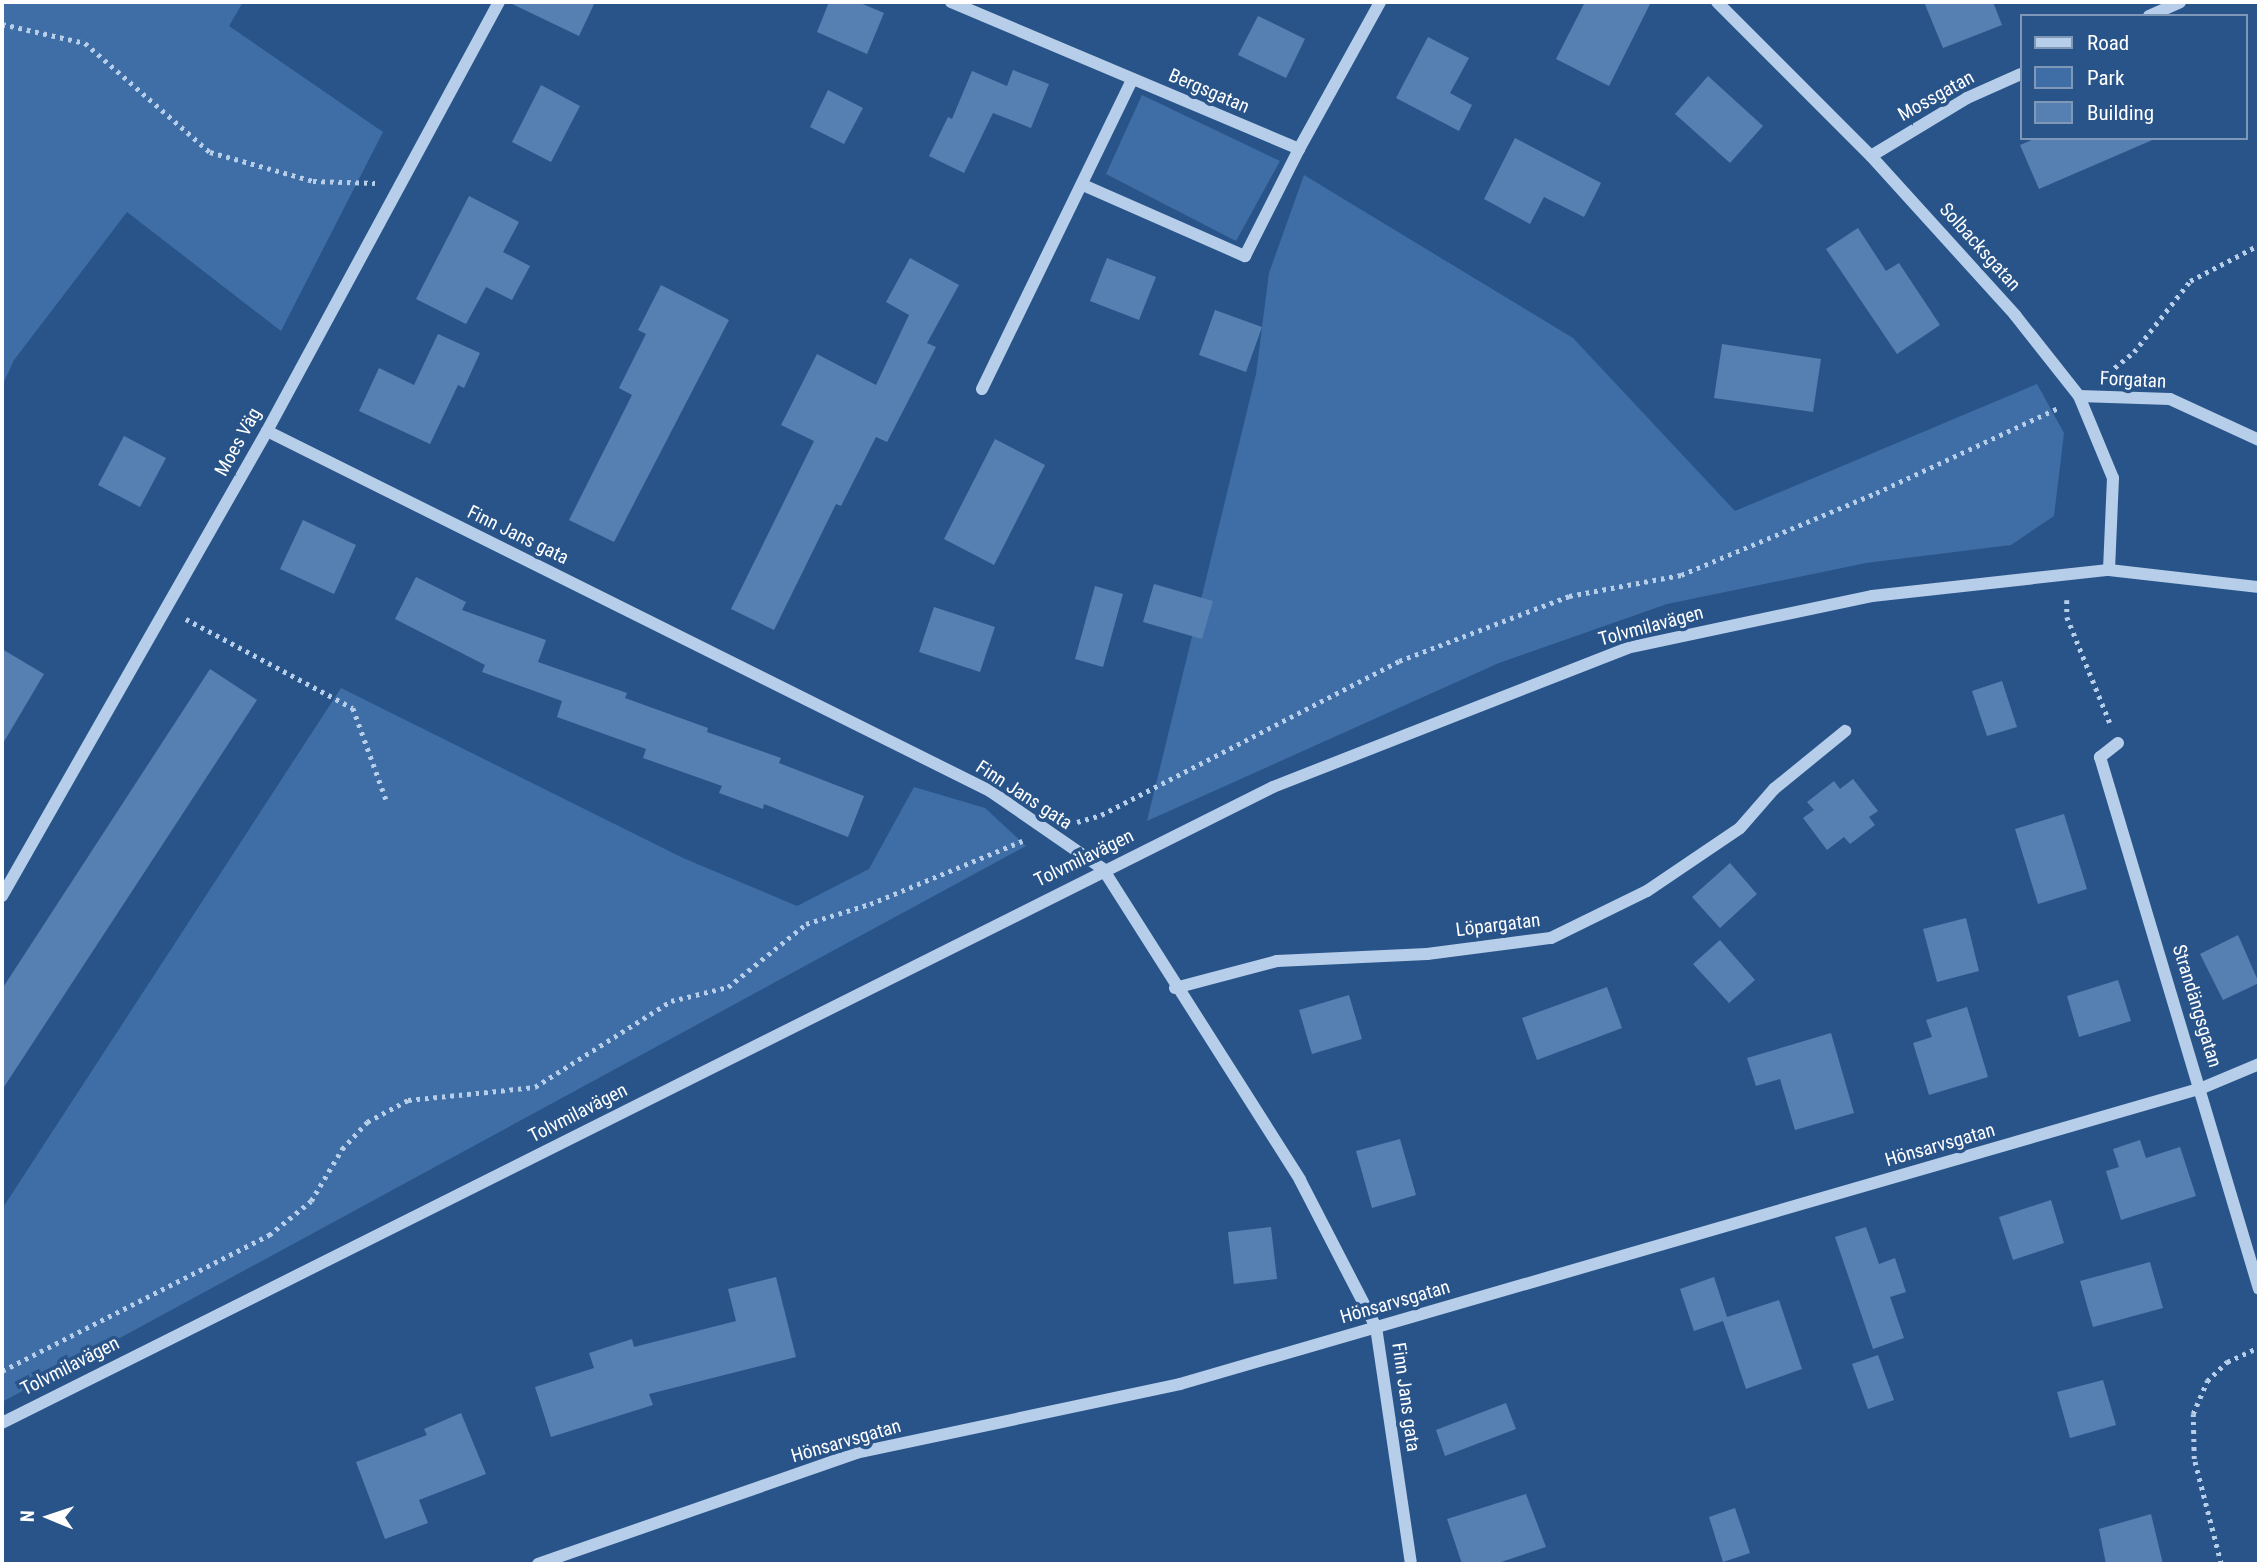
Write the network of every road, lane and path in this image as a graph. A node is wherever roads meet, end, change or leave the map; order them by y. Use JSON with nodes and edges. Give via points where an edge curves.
{"nodes":[{"id":1,"x":499,"y":2,"type":"edge"},
{"id":2,"x":951,"y":2,"type":"edge"},
{"id":3,"x":1380,"y":2,"type":"edge"},
{"id":4,"x":1717,"y":2,"type":"edge"},
{"id":5,"x":2180,"y":2,"type":"edge"},
{"id":6,"x":2153,"y":14,"type":"edge"},
{"id":7,"x":2,"y":24,"type":"edge"},
{"id":8,"x":2020,"y":74,"type":"edge"},
{"id":9,"x":1132,"y":80,"type":"junction"},
{"id":10,"x":1299,"y":149,"type":"junction"},
{"id":11,"x":1871,"y":156,"type":"junction"},
{"id":12,"x":400,"y":184,"type":"junction"},
{"id":13,"x":1083,"y":185,"type":"junction"},
{"id":14,"x":2259,"y":245,"type":"edge"},
{"id":15,"x":982,"y":389,"type":"dead end"},
{"id":16,"x":2079,"y":396,"type":"junction"},
{"id":17,"x":267,"y":431,"type":"junction"},
{"id":18,"x":2259,"y":440,"type":"edge"},
{"id":19,"x":2109,"y":570,"type":"junction"},
{"id":20,"x":2066,"y":575,"type":"junction"},
{"id":21,"x":2259,"y":587,"type":"edge"},
{"id":22,"x":166,"y":609,"type":"junction"},
{"id":23,"x":1845,"y":731,"type":"dead end"},
{"id":24,"x":2118,"y":743,"type":"joint"},
{"id":25,"x":386,"y":799,"type":"dead end"},
{"id":26,"x":1047,"y":831,"type":"junction"},
{"id":27,"x":1104,"y":869,"type":"junction"},
{"id":28,"x":2,"y":896,"type":"edge"},
{"id":29,"x":1175,"y":988,"type":"junction"},
{"id":30,"x":2259,"y":1064,"type":"edge"},
{"id":31,"x":2202,"y":1088,"type":"junction"},
{"id":32,"x":2259,"y":1289,"type":"edge"},
{"id":33,"x":1376,"y":1327,"type":"junction"},
{"id":34,"x":2259,"y":1347,"type":"edge"},
{"id":35,"x":2,"y":1371,"type":"edge"},
{"id":36,"x":2,"y":1423,"type":"edge"},
{"id":37,"x":538,"y":1564,"type":"edge"},
{"id":38,"x":1410,"y":1564,"type":"edge"},
{"id":39,"x":2221,"y":1564,"type":"edge"}],
"edges":[{"from":1,"to":12,"type":"street","name":"Moes Väg"},
{"from":2,"to":9,"type":"street","name":"Bergsgatan"},
{"from":3,"to":10,"type":"street"},
{"from":4,"to":11,"type":"street","name":"Solbacksgatan"},
{"from":5,"to":6,"type":"street"},
{"from":7,"to":12,"type":"path","via":[[85,43],[210,152],[313,181]]},
{"from":8,"to":11,"type":"street","name":"Mossgatan","via":[[1967,98]]},
{"from":9,"to":10,"type":"street","name":"Bergsgatan"},
{"from":9,"to":13,"type":"street"},
{"from":10,"to":13,"type":"street","via":[[1245,256]]},
{"from":11,"to":16,"type":"street","name":"Solbacksgatan","via":[[2015,315]]},
{"from":12,"to":17,"type":"street","name":"Moes Väg"},
{"from":13,"to":15,"type":"street"},
{"from":14,"to":16,"type":"path","via":[[2190,281],[2134,352]]},
{"from":16,"to":18,"type":"street","name":"Forgatan","via":[[2170,399]]},
{"from":16,"to":19,"type":"street","name":"Solbacksgatan","via":[[2113,478]]},
{"from":16,"to":26,"type":"path","via":[[1876,493],[1681,575],[1569,596],[1399,661],[1101,815]]},
{"from":17,"to":22,"type":"street","name":"Moes Väg"},
{"from":17,"to":26,"type":"street","name":"Finn Jans gata","via":[[990,791]]},
{"from":19,"to":20,"type":"street","name":"Tolvmilavägen"},
{"from":19,"to":21,"type":"street","name":"Tolvmilavägen"},
{"from":20,"to":24,"type":"path","via":[[2067,617]]},
{"from":20,"to":27,"type":"street","name":"Tolvmilavägen","via":[[1871,596],[1627,648],[1273,787]]},
{"from":22,"to":25,"type":"path","via":[[353,708]]},
{"from":22,"to":28,"type":"street","name":"Moes Väg"},
{"from":23,"to":29,"type":"street","name":"Löpargatan","via":[[1774,789],[1740,828],[1647,891],[1551,938],[1427,954],[1278,961]]},
{"from":24,"to":31,"type":"street","name":"Strandängsgatan","via":[[2100,757]]},
{"from":26,"to":27,"type":"street","name":"Finn Jans gata"},
{"from":26,"to":35,"type":"path","via":[[870,904],[806,924],[728,988],[671,1000],[535,1087],[408,1100],[367,1122],[342,1149],[311,1201],[269,1235]]},
{"from":27,"to":29,"type":"street","name":"Finn Jans gata"},
{"from":27,"to":36,"type":"street","name":"Tolvmilavägen"},
{"from":29,"to":33,"type":"street","name":"Finn Jans gata","via":[[1300,1180]]},
{"from":30,"to":31,"type":"street","name":"Hönsarvsgatan"},
{"from":31,"to":32,"type":"street","name":"Strandängsgatan"},
{"from":31,"to":33,"type":"street","name":"Hönsarvsgatan"},
{"from":33,"to":37,"type":"street","name":"Hönsarvsgatan","via":[[1180,1384],[856,1453]]},
{"from":33,"to":38,"type":"street","name":"Finn Jans gata"},
{"from":34,"to":39,"type":"path","via":[[2227,1362],[2207,1381],[2193,1413],[2194,1459]]}]}
